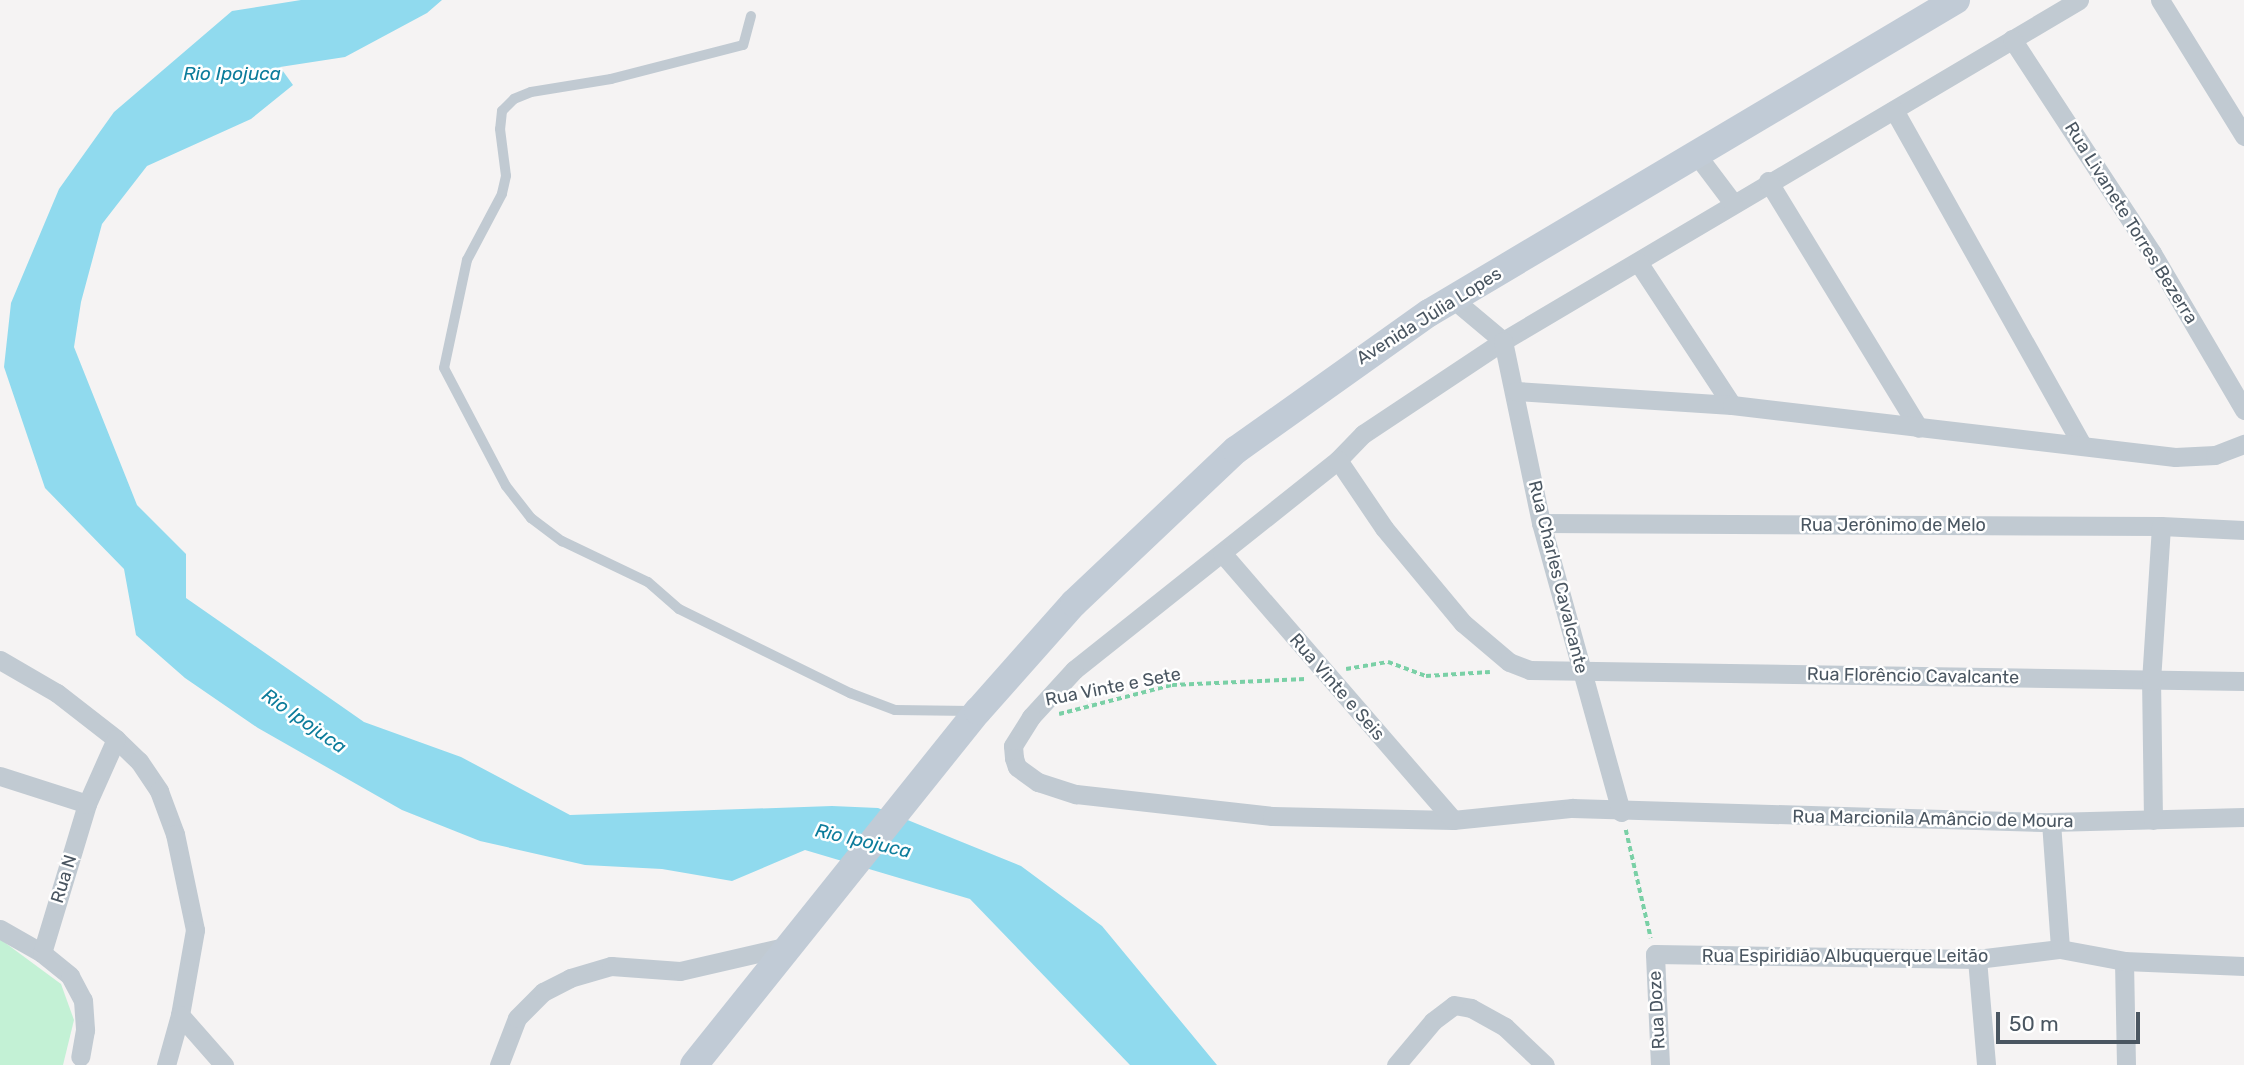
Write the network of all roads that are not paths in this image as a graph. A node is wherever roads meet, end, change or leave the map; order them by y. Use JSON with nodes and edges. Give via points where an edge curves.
{"nodes":[{"id":1,"x":1956,"y":0,"type":"edge"},
{"id":2,"x":2079,"y":0,"type":"edge"},
{"id":3,"x":2160,"y":0,"type":"edge"},
{"id":4,"x":751,"y":16,"type":"dead end"},
{"id":5,"x":2012,"y":39,"type":"junction"},
{"id":6,"x":1894,"y":110,"type":"junction"},
{"id":7,"x":2244,"y":136,"type":"edge"},
{"id":8,"x":1696,"y":154,"type":"junction"},
{"id":9,"x":1768,"y":181,"type":"junction"},
{"id":10,"x":1733,"y":203,"type":"junction"},
{"id":11,"x":1638,"y":262,"type":"junction"},
{"id":12,"x":1453,"y":299,"type":"junction"},
{"id":13,"x":1503,"y":341,"type":"junction"},
{"id":14,"x":1516,"y":391,"type":"junction"},
{"id":15,"x":1732,"y":405,"type":"junction"},
{"id":16,"x":2244,"y":410,"type":"edge"},
{"id":17,"x":1919,"y":428,"type":"junction"},
{"id":18,"x":2080,"y":442,"type":"junction"},
{"id":19,"x":2244,"y":444,"type":"edge"},
{"id":20,"x":1338,"y":460,"type":"junction"},
{"id":21,"x":1541,"y":523,"type":"junction"},
{"id":22,"x":2161,"y":526,"type":"junction"},
{"id":23,"x":2244,"y":530,"type":"edge"},
{"id":24,"x":1222,"y":553,"type":"junction"},
{"id":25,"x":0,"y":660,"type":"edge"},
{"id":26,"x":1581,"y":669,"type":"junction"},
{"id":27,"x":2151,"y":681,"type":"junction"},
{"id":28,"x":2244,"y":681,"type":"edge"},
{"id":29,"x":975,"y":715,"type":"junction"},
{"id":30,"x":116,"y":739,"type":"junction"},
{"id":31,"x":0,"y":776,"type":"edge"},
{"id":32,"x":87,"y":804,"type":"junction"},
{"id":33,"x":1621,"y":812,"type":"junction"},
{"id":34,"x":2244,"y":817,"type":"edge"},
{"id":35,"x":1453,"y":820,"type":"junction"},
{"id":36,"x":2153,"y":820,"type":"junction"},
{"id":37,"x":2051,"y":822,"type":"junction"},
{"id":38,"x":0,"y":929,"type":"edge"},
{"id":39,"x":798,"y":939,"type":"junction"},
{"id":40,"x":2060,"y":949,"type":"junction"},
{"id":41,"x":42,"y":953,"type":"junction"},
{"id":42,"x":1655,"y":954,"type":"joint"},
{"id":43,"x":1977,"y":959,"type":"junction"},
{"id":44,"x":2124,"y":961,"type":"junction"},
{"id":45,"x":2244,"y":966,"type":"edge"},
{"id":46,"x":180,"y":1015,"type":"junction"},
{"id":47,"x":80,"y":1058,"type":"dead end"},
{"id":48,"x":166,"y":1065,"type":"edge"},
{"id":49,"x":224,"y":1065,"type":"edge"},
{"id":50,"x":499,"y":1065,"type":"edge"},
{"id":51,"x":694,"y":1065,"type":"edge"},
{"id":52,"x":1396,"y":1065,"type":"edge"},
{"id":53,"x":1545,"y":1065,"type":"edge"},
{"id":54,"x":1660,"y":1065,"type":"edge"},
{"id":55,"x":1986,"y":1065,"type":"edge"},
{"id":56,"x":2126,"y":1065,"type":"edge"}],
"edges":[{"from":1,"to":8,"type":"main road","name":"Avenida Júlia Lopes"},
{"from":2,"to":5,"type":"street"},
{"from":3,"to":7,"type":"street"},
{"from":4,"to":29,"type":"lane","via":[[743,45],[611,79],[531,92],[502,111],[499,129],[506,176],[502,194],[467,260],[443,368],[506,486],[531,518],[562,541],[648,582],[679,609],[850,693],[895,710]]},
{"from":5,"to":6,"type":"street"},
{"from":5,"to":16,"type":"street","name":"Rua Livanete Torres Bezerra","via":[[2152,253]]},
{"from":6,"to":9,"type":"street"},
{"from":6,"to":18,"type":"street"},
{"from":8,"to":10,"type":"street"},
{"from":8,"to":12,"type":"main road","name":"Avenida Júlia Lopes"},
{"from":9,"to":10,"type":"street"},
{"from":9,"to":17,"type":"street"},
{"from":10,"to":11,"type":"street"},
{"from":11,"to":13,"type":"street"},
{"from":11,"to":15,"type":"street"},
{"from":12,"to":13,"type":"street"},
{"from":12,"to":29,"type":"main road","name":"Avenida Júlia Lopes","via":[[1352,364],[1236,450],[1074,603]]},
{"from":13,"to":14,"type":"street","name":"Rua Charles Cavalcante"},
{"from":13,"to":20,"type":"street","via":[[1363,434]]},
{"from":14,"to":15,"type":"street"},
{"from":14,"to":21,"type":"street","name":"Rua Charles Cavalcante"},
{"from":15,"to":17,"type":"street"},
{"from":17,"to":18,"type":"street"},
{"from":18,"to":19,"type":"street","via":[[2198,457]]},
{"from":20,"to":24,"type":"street"},
{"from":20,"to":26,"type":"street","name":"Rua Florêncio Cavalcante","via":[[1384,528],[1464,623],[1509,662],[1530,670]]},
{"from":21,"to":22,"type":"street","name":"Rua Jerônimo de Melo"},
{"from":21,"to":26,"type":"street","name":"Rua Charles Cavalcante"},
{"from":22,"to":23,"type":"street","name":"Rua Jerônimo de Melo"},
{"from":22,"to":27,"type":"street"},
{"from":24,"to":35,"type":"street","name":"Rua Vinte e Seis"},
{"from":24,"to":35,"type":"street","name":"Rua Marcionila Amâncio de Moura","via":[[1125,626],[1031,717],[1013,746],[1017,767],[1038,782],[1076,794],[1272,816]]},
{"from":25,"to":30,"type":"street","via":[[57,694]]},
{"from":26,"to":27,"type":"street","name":"Rua Florêncio Cavalcante"},
{"from":26,"to":33,"type":"street","name":"Rua Charles Cavalcante"},
{"from":27,"to":28,"type":"street","name":"Rua Florêncio Cavalcante"},
{"from":27,"to":36,"type":"street"},
{"from":29,"to":39,"type":"main road","name":"Avenida Júlia Lopes"},
{"from":30,"to":32,"type":"street","name":"Rua N"},
{"from":30,"to":46,"type":"street","via":[[159,790],[192,900],[195,930]]},
{"from":31,"to":32,"type":"street"},
{"from":32,"to":41,"type":"street","name":"Rua N"},
{"from":33,"to":35,"type":"street","name":"Rua Marcionila Amâncio de Moura","via":[[1572,808]]},
{"from":33,"to":37,"type":"street","name":"Rua Marcionila Amâncio de Moura"},
{"from":34,"to":36,"type":"street","name":"Rua Marcionila Amâncio de Moura"},
{"from":36,"to":37,"type":"street","name":"Rua Marcionila Amâncio de Moura"},
{"from":37,"to":40,"type":"street"},
{"from":38,"to":41,"type":"street"},
{"from":39,"to":50,"type":"street","via":[[680,971],[611,966],[570,978],[543,992],[517,1018]]},
{"from":39,"to":51,"type":"main road","name":"Avenida Júlia Lopes"},
{"from":40,"to":43,"type":"street","name":"Rua Espiridião Albuquerque Leitão"},
{"from":40,"to":44,"type":"street","name":"Rua Espiridião Albuquerque Leitão"},
{"from":41,"to":47,"type":"street","via":[[70,976],[83,1000],[85,1030]]},
{"from":42,"to":43,"type":"street","name":"Rua Espiridião Albuquerque Leitão"},
{"from":42,"to":54,"type":"street","name":"Rua Doze"},
{"from":43,"to":55,"type":"street"},
{"from":44,"to":45,"type":"street","name":"Rua Espiridião Albuquerque Leitão"},
{"from":44,"to":56,"type":"street"},
{"from":46,"to":48,"type":"street"},
{"from":46,"to":49,"type":"street"},
{"from":52,"to":53,"type":"street","via":[[1433,1021],[1454,1005],[1471,1007],[1505,1027]]}]}
